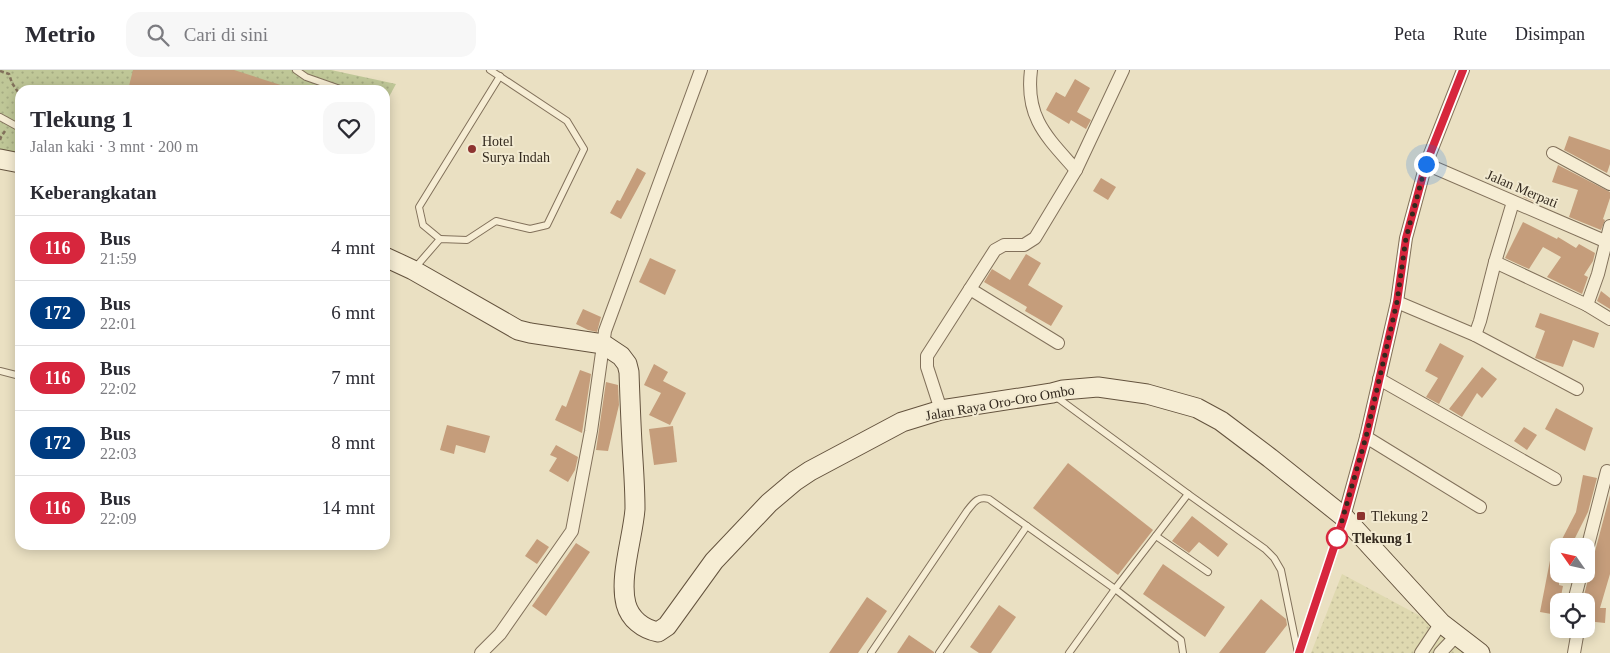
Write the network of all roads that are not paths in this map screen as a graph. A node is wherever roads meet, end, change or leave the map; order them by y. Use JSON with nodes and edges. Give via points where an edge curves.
{"nodes":[{"id":1,"x":296,"y":70,"type":"edge"},
{"id":2,"x":490,"y":70,"type":"edge"},
{"id":3,"x":701,"y":70,"type":"edge"},
{"id":4,"x":1031,"y":70,"type":"edge"},
{"id":5,"x":1123,"y":70,"type":"edge"},
{"id":6,"x":1463,"y":70,"type":"edge"},
{"id":7,"x":500,"y":76,"type":"junction"},
{"id":8,"x":329,"y":85,"type":"edge"},
{"id":9,"x":1,"y":118,"type":"edge"},
{"id":10,"x":15,"y":125,"type":"edge"},
{"id":11,"x":1553,"y":153,"type":"dead end"},
{"id":12,"x":0,"y":159,"type":"edge"},
{"id":13,"x":15,"y":162,"type":"edge"},
{"id":14,"x":1426,"y":164,"type":"junction"},
{"id":15,"x":1076,"y":170,"type":"junction"},
{"id":16,"x":1610,"y":184,"type":"edge"},
{"id":17,"x":1513,"y":202,"type":"junction"},
{"id":18,"x":1610,"y":226,"type":"edge"},
{"id":19,"x":440,"y":239,"type":"junction"},
{"id":20,"x":1607,"y":242,"type":"junction"},
{"id":21,"x":390,"y":259,"type":"edge"},
{"id":22,"x":1495,"y":262,"type":"junction"},
{"id":23,"x":413,"y":270,"type":"junction"},
{"id":24,"x":970,"y":289,"type":"junction"},
{"id":25,"x":1397,"y":302,"type":"junction"},
{"id":26,"x":1586,"y":305,"type":"junction"},
{"id":27,"x":1610,"y":319,"type":"edge"},
{"id":28,"x":1475,"y":335,"type":"junction"},
{"id":29,"x":1058,"y":342,"type":"dead end"},
{"id":30,"x":603,"y":344,"type":"junction"},
{"id":31,"x":0,"y":371,"type":"edge"},
{"id":32,"x":15,"y":375,"type":"edge"},
{"id":33,"x":1379,"y":379,"type":"junction"},
{"id":34,"x":1577,"y":389,"type":"dead end"},
{"id":35,"x":1052,"y":393,"type":"junction"},
{"id":36,"x":941,"y":410,"type":"junction"},
{"id":37,"x":1366,"y":437,"type":"junction"},
{"id":38,"x":1607,"y":471,"type":"dead end"},
{"id":39,"x":1555,"y":479,"type":"dead end"},
{"id":40,"x":1188,"y":494,"type":"junction"},
{"id":41,"x":1480,"y":507,"type":"dead end"},
{"id":42,"x":1344,"y":517,"type":"junction"},
{"id":43,"x":1027,"y":526,"type":"junction"},
{"id":44,"x":1156,"y":536,"type":"junction"},
{"id":45,"x":1590,"y":538,"type":"edge"},
{"id":46,"x":1208,"y":572,"type":"dead end"},
{"id":47,"x":1115,"y":589,"type":"junction"},
{"id":48,"x":1441,"y":623,"type":"junction"},
{"id":49,"x":1456,"y":636,"type":"junction"},
{"id":50,"x":1578,"y":638,"type":"edge"},
{"id":51,"x":481,"y":653,"type":"edge"},
{"id":52,"x":871,"y":653,"type":"edge"},
{"id":53,"x":939,"y":653,"type":"edge"},
{"id":54,"x":1069,"y":653,"type":"edge"},
{"id":55,"x":1183,"y":653,"type":"edge"},
{"id":56,"x":1298,"y":653,"type":"edge"},
{"id":57,"x":1420,"y":653,"type":"edge"},
{"id":58,"x":1440,"y":653,"type":"edge"},
{"id":59,"x":1480,"y":653,"type":"edge"},
{"id":60,"x":1574,"y":653,"type":"edge"}],
"edges":[{"from":1,"to":8,"type":"lane"},
{"from":2,"to":7,"type":"lane"},
{"from":3,"to":30,"type":"street"},
{"from":4,"to":15,"type":"street","via":[[1030,103],[1035,117],[1046,136]]},
{"from":5,"to":15,"type":"street"},
{"from":6,"to":14,"type":"street"},
{"from":7,"to":19,"type":"lane","via":[[419,207],[423,226]]},
{"from":7,"to":19,"type":"lane","via":[[567,121],[584,149],[547,225],[530,229],[496,221],[467,240]]},
{"from":9,"to":10,"type":"lane"},
{"from":11,"to":16,"type":"street"},
{"from":12,"to":13,"type":"main road"},
{"from":14,"to":17,"type":"street","name":"Jalan Merpati"},
{"from":14,"to":25,"type":"street","via":[[1406,238]]},
{"from":15,"to":24,"type":"street","via":[[1035,238],[1024,246],[1004,245],[994,250]]},
{"from":17,"to":20,"type":"street","name":"Jalan Merpati"},
{"from":17,"to":22,"type":"street"},
{"from":18,"to":20,"type":"street"},
{"from":19,"to":23,"type":"lane"},
{"from":20,"to":26,"type":"street"},
{"from":21,"to":23,"type":"main road","name":"Jalan Raya Oro-Oro Ombo"},
{"from":22,"to":26,"type":"street"},
{"from":22,"to":28,"type":"street"},
{"from":23,"to":30,"type":"main road","name":"Jalan Raya Oro-Oro Ombo","via":[[518,330]]},
{"from":24,"to":29,"type":"street"},
{"from":24,"to":36,"type":"street","via":[[927,356],[927,367]]},
{"from":25,"to":28,"type":"street"},
{"from":25,"to":33,"type":"street"},
{"from":26,"to":27,"type":"street"},
{"from":28,"to":34,"type":"street"},
{"from":30,"to":36,"type":"main road","name":"Jalan Raya Oro-Oro Ombo","via":[[621,356],[629,372],[635,500],[624,598],[637,622],[658,632],[667,626],[714,561],[795,481],[902,422]]},
{"from":30,"to":51,"type":"street","via":[[592,431],[572,531],[500,634]]},
{"from":31,"to":32,"type":"lane"},
{"from":33,"to":37,"type":"street"},
{"from":33,"to":39,"type":"street"},
{"from":35,"to":36,"type":"main road","name":"Jalan Raya Oro-Oro Ombo"},
{"from":35,"to":40,"type":"lane"},
{"from":35,"to":42,"type":"main road","name":"Jalan Raya Oro-Oro Ombo","via":[[1098,387],[1147,394],[1197,408],[1263,452]]},
{"from":37,"to":41,"type":"street"},
{"from":37,"to":42,"type":"street"},
{"from":38,"to":45,"type":"street"},
{"from":40,"to":44,"type":"lane"},
{"from":40,"to":56,"type":"lane","via":[[1274,558],[1281,570]]},
{"from":42,"to":48,"type":"main road","name":"Jalan Raya Oro-Oro Ombo"},
{"from":42,"to":56,"type":"lane"},
{"from":43,"to":47,"type":"lane"},
{"from":43,"to":52,"type":"lane","via":[[989,499],[981,498],[974,502]]},
{"from":43,"to":53,"type":"lane"},
{"from":44,"to":46,"type":"lane"},
{"from":44,"to":47,"type":"lane"},
{"from":47,"to":54,"type":"lane"},
{"from":47,"to":55,"type":"lane","via":[[1181,640]]},
{"from":48,"to":49,"type":"main road","name":"Jalan Raya Oro-Oro Ombo"},
{"from":48,"to":57,"type":"street"},
{"from":49,"to":58,"type":"street"},
{"from":49,"to":59,"type":"main road","name":"Jalan Raya Oro-Oro Ombo"},
{"from":50,"to":60,"type":"street"}]}
